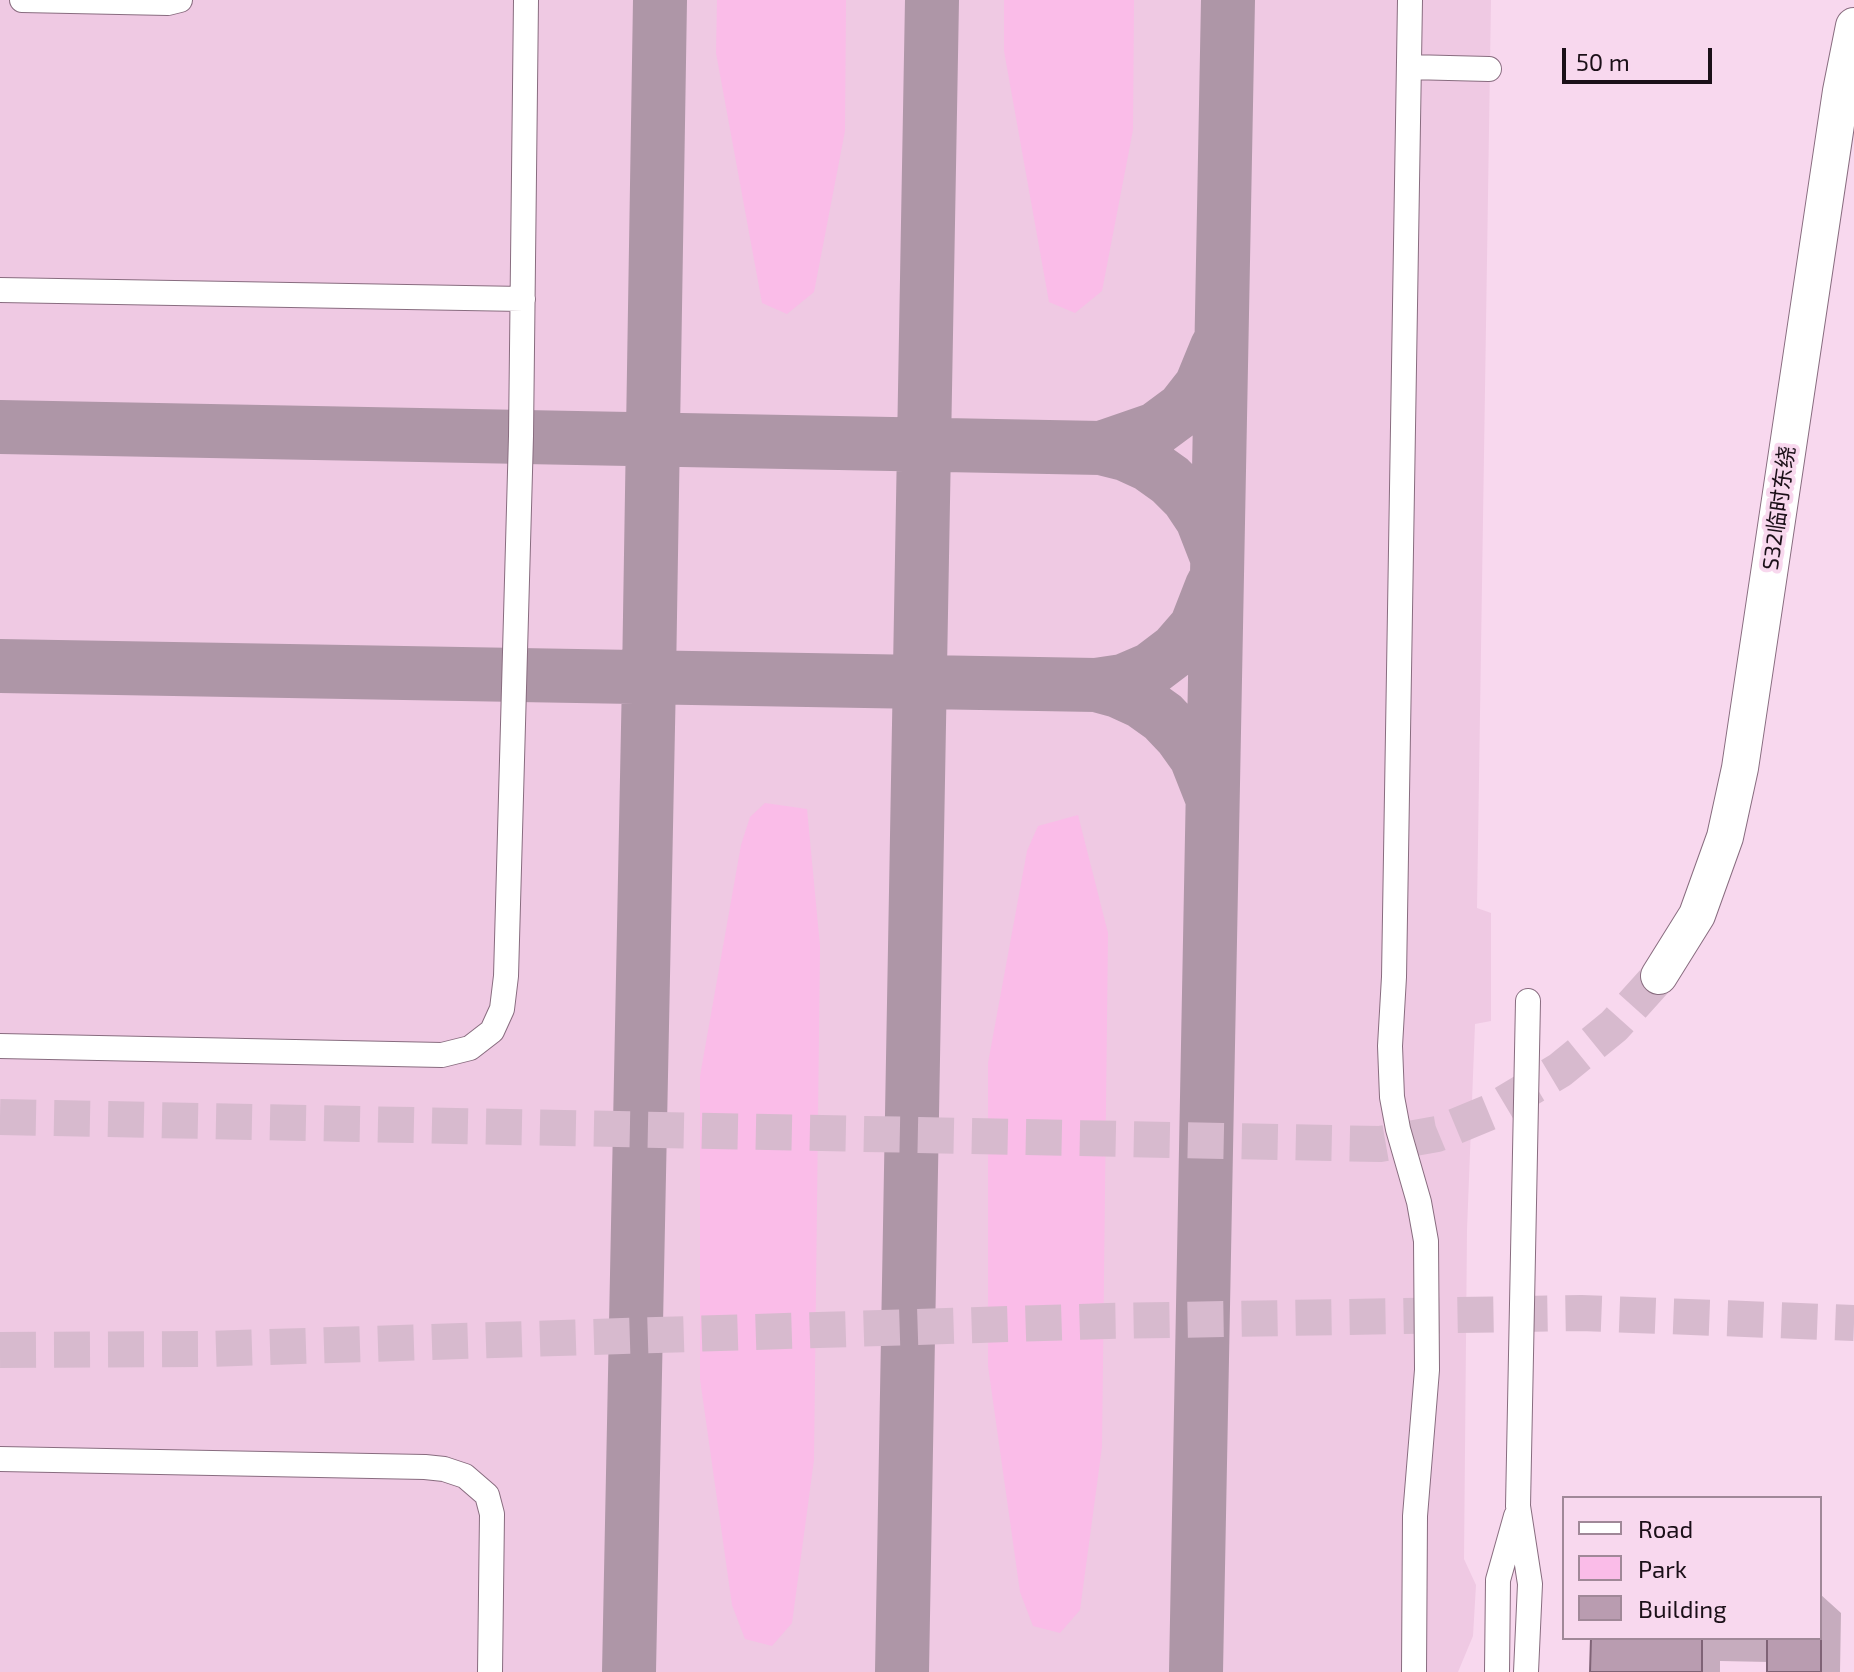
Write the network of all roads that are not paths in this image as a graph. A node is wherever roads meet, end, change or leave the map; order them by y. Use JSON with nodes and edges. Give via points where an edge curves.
{"nodes":[{"id":1,"x":22,"y":0,"type":"edge"},
{"id":2,"x":180,"y":0,"type":"edge"},
{"id":3,"x":526,"y":0,"type":"edge"},
{"id":4,"x":1410,"y":0,"type":"edge"},
{"id":5,"x":1854,"y":26,"type":"edge"},
{"id":6,"x":1409,"y":67,"type":"junction"},
{"id":7,"x":1489,"y":69,"type":"dead end"},
{"id":8,"x":0,"y":290,"type":"edge"},
{"id":9,"x":523,"y":299,"type":"junction"},
{"id":10,"x":1659,"y":976,"type":"tunnel mouth"},
{"id":11,"x":1528,"y":1001,"type":"dead end"},
{"id":12,"x":0,"y":1046,"type":"edge"},
{"id":13,"x":0,"y":1459,"type":"edge"},
{"id":14,"x":1518,"y":1506,"type":"junction"},
{"id":15,"x":490,"y":1672,"type":"edge"},
{"id":16,"x":1414,"y":1672,"type":"edge"},
{"id":17,"x":1497,"y":1672,"type":"edge"},
{"id":18,"x":1526,"y":1672,"type":"edge"}],
"edges":[{"from":1,"to":2,"type":"lane"},
{"from":3,"to":9,"type":"lane"},
{"from":4,"to":6,"type":"lane"},
{"from":5,"to":10,"type":"highway","name":"S32临时东绕","via":[[1740,768],[1725,837],[1697,915]]},
{"from":6,"to":7,"type":"lane"},
{"from":6,"to":16,"type":"lane","via":[[1390,1046],[1394,1108],[1426,1241],[1427,1370],[1415,1516]]},
{"from":8,"to":9,"type":"lane"},
{"from":9,"to":12,"type":"lane","via":[[506,976],[502,1009],[492,1031],[470,1048],[442,1055]]},
{"from":11,"to":14,"type":"lane"},
{"from":13,"to":15,"type":"lane","via":[[425,1467],[465,1476],[487,1495],[492,1514]]},
{"from":14,"to":17,"type":"lane","via":[[1498,1580]]},
{"from":14,"to":18,"type":"lane","via":[[1530,1584]]}]}
